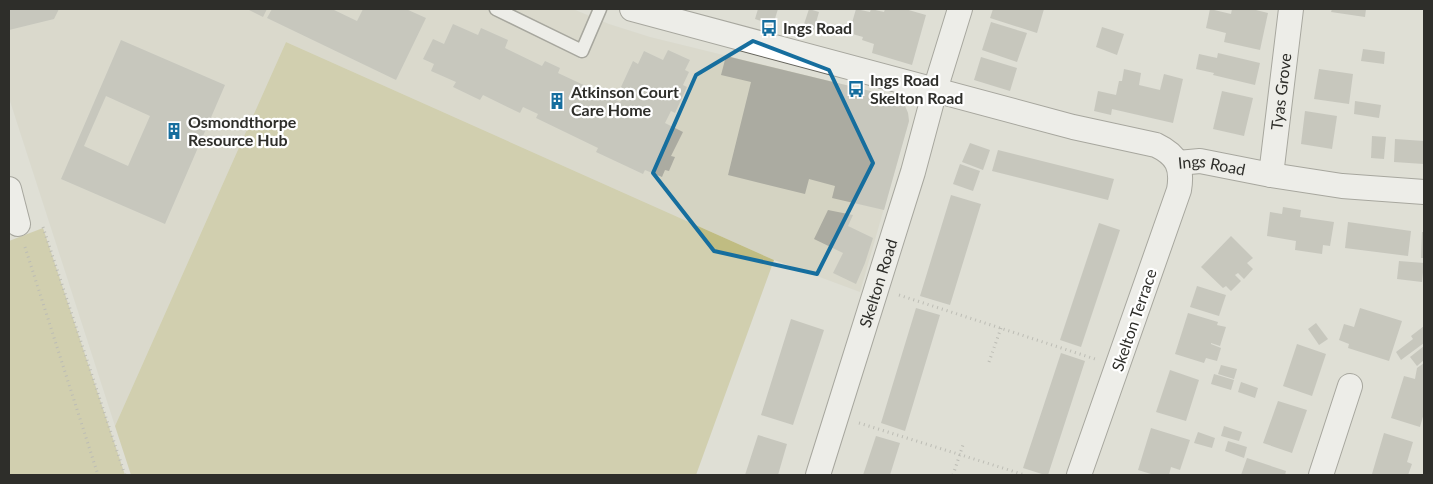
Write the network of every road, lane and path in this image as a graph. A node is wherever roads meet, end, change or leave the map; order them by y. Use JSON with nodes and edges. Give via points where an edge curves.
{"nodes":[{"id":1,"x":496,"y":9,"type":"edge"},
{"id":2,"x":600,"y":9,"type":"edge"},
{"id":3,"x":632,"y":9,"type":"edge"},
{"id":4,"x":960,"y":9,"type":"edge"},
{"id":5,"x":1292,"y":9,"type":"edge"},
{"id":6,"x":935,"y":90,"type":"junction"},
{"id":7,"x":1178,"y":163,"type":"junction"},
{"id":8,"x":1271,"y":175,"type":"junction"},
{"id":9,"x":9,"y":189,"type":"edge"},
{"id":10,"x":1424,"y":192,"type":"edge"},
{"id":11,"x":21,"y":219,"type":"edge"},
{"id":12,"x":877,"y":288,"type":"junction"},
{"id":13,"x":1001,"y":328,"type":"junction"},
{"id":14,"x":990,"y":362,"type":"dead end"},
{"id":15,"x":1117,"y":366,"type":"junction"},
{"id":16,"x":1350,"y":386,"type":"dead end"},
{"id":17,"x":837,"y":415,"type":"junction"},
{"id":18,"x":963,"y":445,"type":"dead end"},
{"id":19,"x":960,"y":454,"type":"junction"},
{"id":20,"x":98,"y":475,"type":"edge"},
{"id":21,"x":125,"y":475,"type":"edge"},
{"id":22,"x":818,"y":475,"type":"edge"},
{"id":23,"x":953,"y":475,"type":"edge"},
{"id":24,"x":1025,"y":475,"type":"edge"},
{"id":25,"x":1079,"y":475,"type":"edge"},
{"id":26,"x":1321,"y":475,"type":"edge"}],
"edges":[{"from":1,"to":2,"type":"lane","via":[[582,51]]},
{"from":3,"to":6,"type":"street","name":"Ings Road"},
{"from":4,"to":6,"type":"street","name":"Skelton Road"},
{"from":5,"to":8,"type":"street","name":"Tyas Grove"},
{"from":6,"to":7,"type":"street","name":"Ings Road","via":[[1073,127],[1156,145]]},
{"from":6,"to":12,"type":"street","name":"Skelton Road"},
{"from":7,"to":8,"type":"street","name":"Ings Road","via":[[1200,161]]},
{"from":7,"to":15,"type":"street","name":"Skelton Terrace","via":[[1179,190]]},
{"from":8,"to":10,"type":"street","name":"Ings Road","via":[[1342,186]]},
{"from":9,"to":11,"type":"street"},
{"from":11,"to":20,"type":"path"},
{"from":11,"to":21,"type":"path"},
{"from":12,"to":13,"type":"path"},
{"from":12,"to":17,"type":"street","name":"Skelton Road"},
{"from":13,"to":14,"type":"path"},
{"from":13,"to":15,"type":"path"},
{"from":15,"to":25,"type":"street","name":"Skelton Terrace"},
{"from":16,"to":26,"type":"street"},
{"from":17,"to":19,"type":"path"},
{"from":17,"to":22,"type":"street","name":"Skelton Road"},
{"from":18,"to":19,"type":"path"},
{"from":19,"to":23,"type":"path"},
{"from":19,"to":24,"type":"path"}]}
